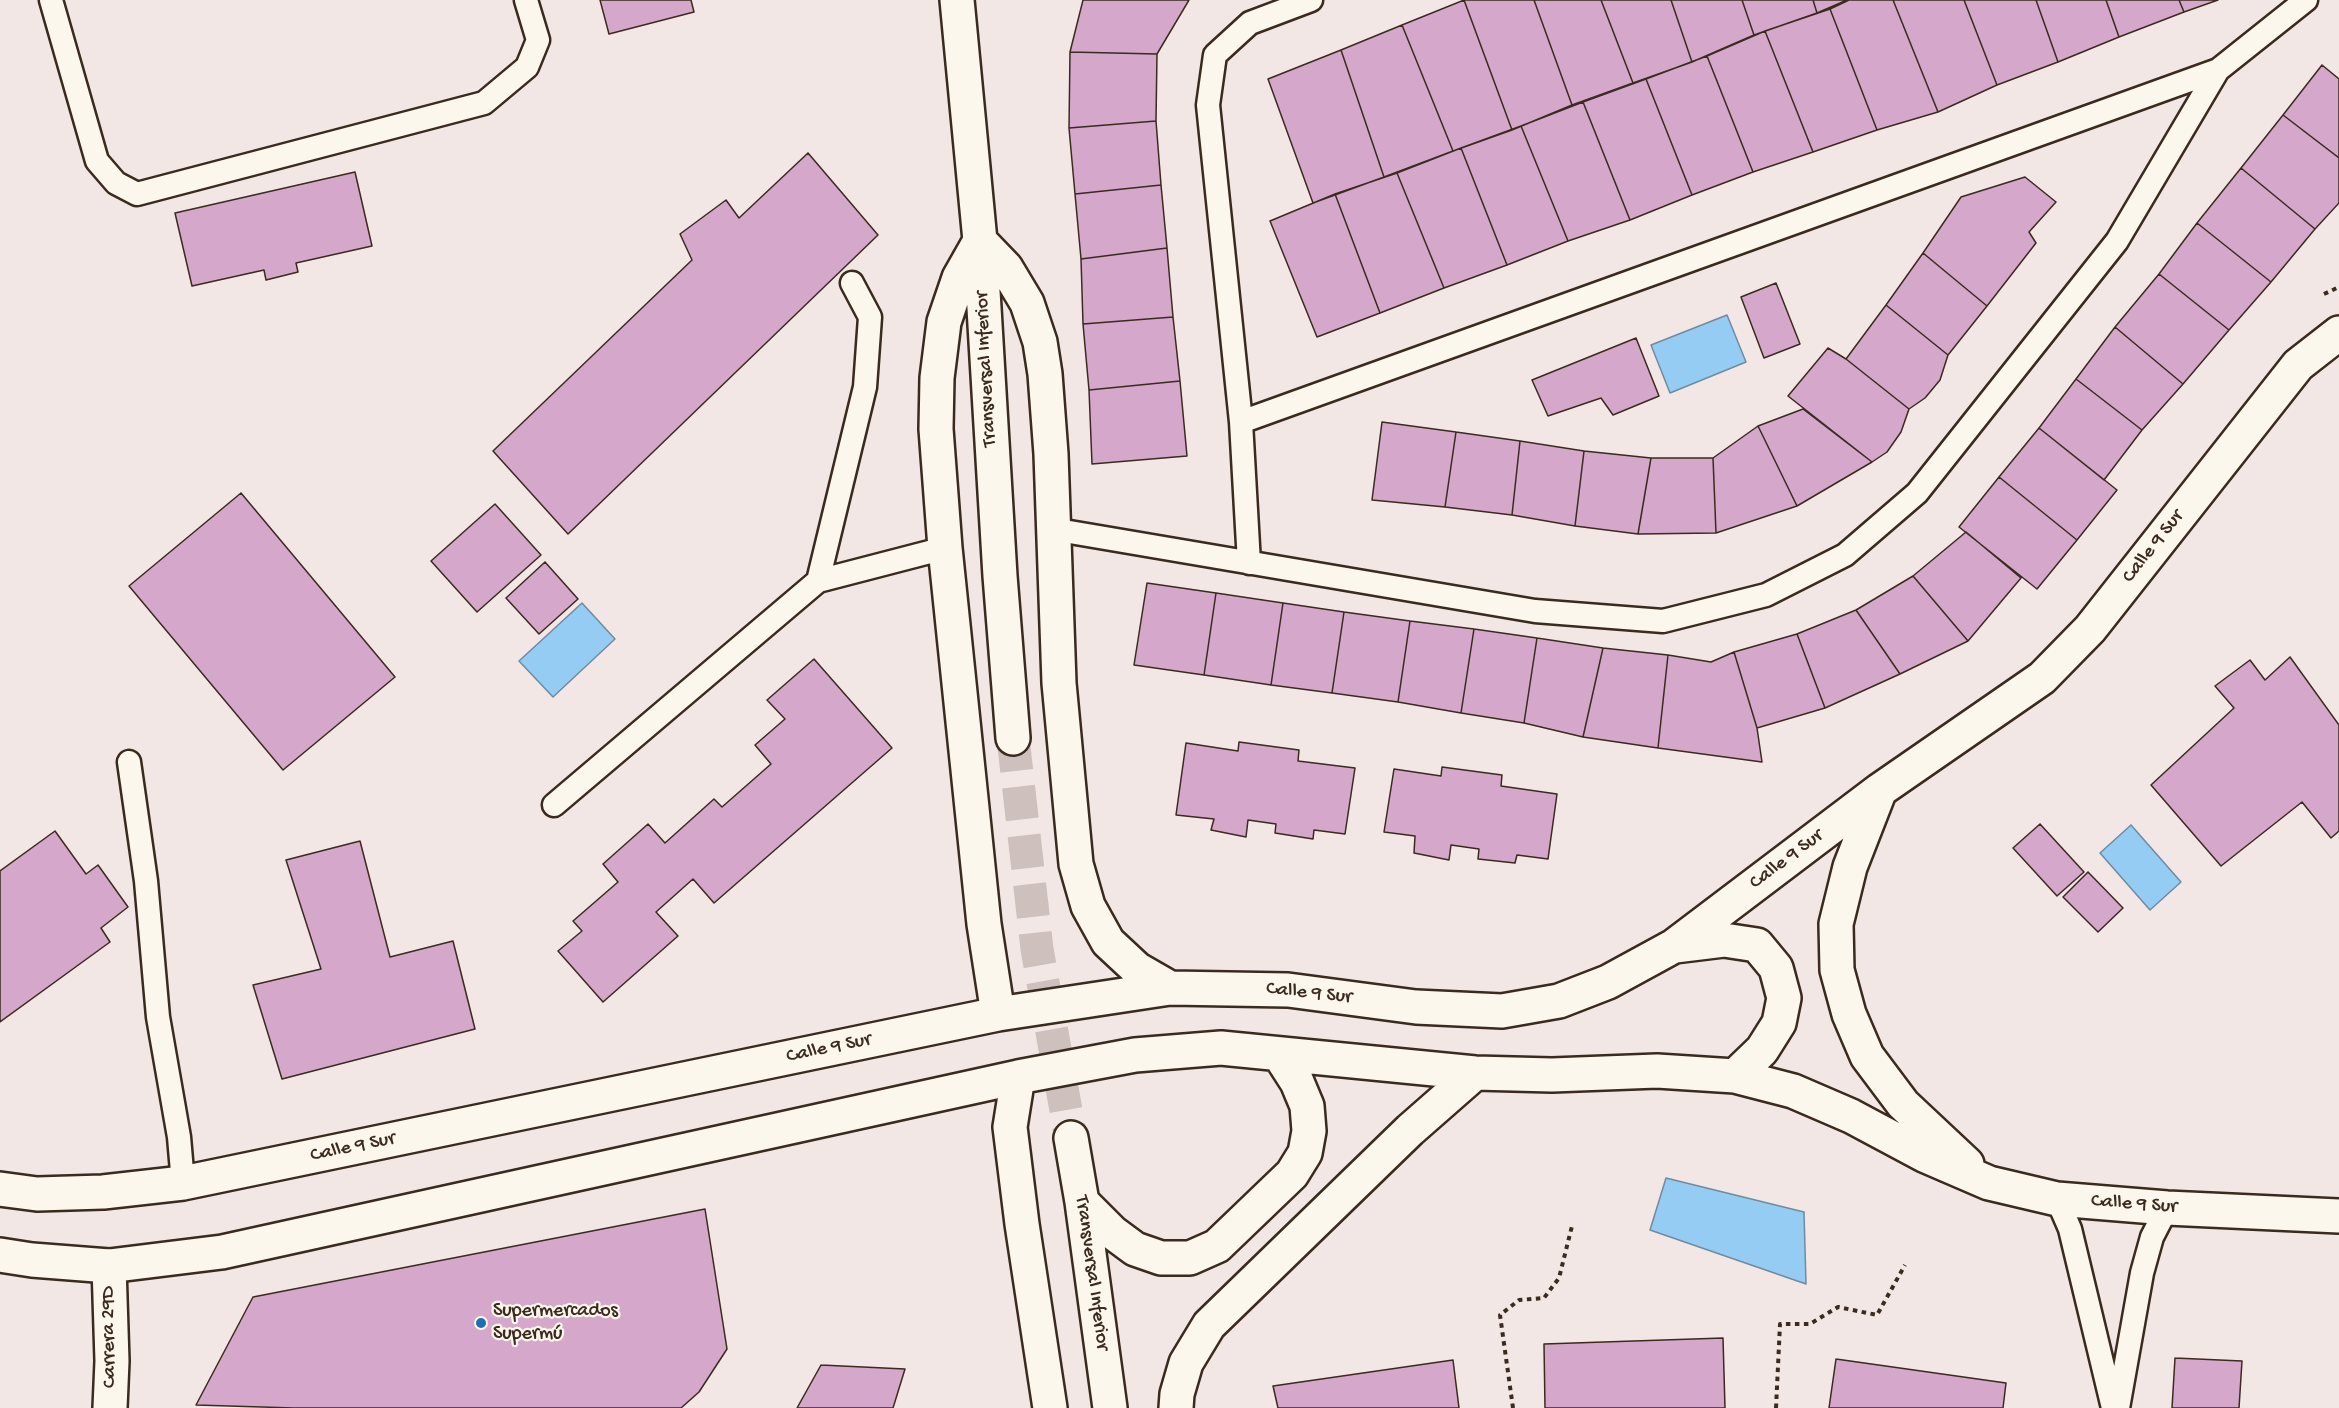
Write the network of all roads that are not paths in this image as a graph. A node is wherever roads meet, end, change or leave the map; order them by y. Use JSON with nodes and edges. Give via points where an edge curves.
{"nodes":[{"id":1,"x":51,"y":0,"type":"edge"},
{"id":2,"x":526,"y":0,"type":"edge"},
{"id":3,"x":957,"y":0,"type":"edge"},
{"id":4,"x":1311,"y":0,"type":"edge"},
{"id":5,"x":2306,"y":0,"type":"edge"},
{"id":6,"x":2218,"y":70,"type":"junction"},
{"id":7,"x":980,"y":241,"type":"junction"},
{"id":8,"x":852,"y":283,"type":"dead end"},
{"id":9,"x":2339,"y":333,"type":"edge"},
{"id":10,"x":1241,"y":422,"type":"junction"},
{"id":11,"x":1052,"y":529,"type":"junction"},
{"id":12,"x":945,"y":548,"type":"junction"},
{"id":13,"x":1249,"y":563,"type":"junction"},
{"id":14,"x":818,"y":581,"type":"junction"},
{"id":15,"x":1013,"y":738,"type":"tunnel mouth"},
{"id":16,"x":129,"y":762,"type":"dead end"},
{"id":17,"x":1880,"y":790,"type":"junction"},
{"id":18,"x":554,"y":805,"type":"dead end"},
{"id":19,"x":1674,"y":946,"type":"junction"},
{"id":20,"x":1170,"y":987,"type":"junction"},
{"id":21,"x":998,"y":1014,"type":"junction"},
{"id":22,"x":1279,"y":1054,"type":"junction"},
{"id":23,"x":1475,"y":1073,"type":"junction"},
{"id":24,"x":1735,"y":1076,"type":"junction"},
{"id":25,"x":1018,"y":1077,"type":"junction"},
{"id":26,"x":1071,"y":1138,"type":"tunnel mouth"},
{"id":27,"x":183,"y":1183,"type":"junction"},
{"id":28,"x":1989,"y":1183,"type":"junction"},
{"id":29,"x":0,"y":1189,"type":"edge"},
{"id":30,"x":2057,"y":1199,"type":"junction"},
{"id":31,"x":1082,"y":1202,"type":"junction"},
{"id":32,"x":2167,"y":1208,"type":"junction"},
{"id":33,"x":2339,"y":1216,"type":"edge"},
{"id":34,"x":0,"y":1255,"type":"edge"},
{"id":35,"x":109,"y":1266,"type":"junction"},
{"id":36,"x":1043,"y":1404,"type":"edge"},
{"id":37,"x":110,"y":1408,"type":"edge"},
{"id":38,"x":1110,"y":1408,"type":"edge"},
{"id":39,"x":1176,"y":1408,"type":"edge"},
{"id":40,"x":2113,"y":1408,"type":"edge"},
{"id":41,"x":2118,"y":1408,"type":"edge"}],
"edges":[{"from":1,"to":2,"type":"lane","via":[[97,161],[116,183],[137,194],[484,103],[527,67],[538,40]]},
{"from":3,"to":7,"type":"main road","name":"Transversal Inferior"},
{"from":4,"to":10,"type":"lane","via":[[1250,23],[1215,55],[1208,105]]},
{"from":5,"to":6,"type":"lane"},
{"from":6,"to":10,"type":"lane"},
{"from":6,"to":13,"type":"lane","via":[[2117,241],[1917,493],[1845,555],[1766,595],[1663,621],[1535,612]]},
{"from":7,"to":11,"type":"main road","via":[[1006,268],[1022,294],[1040,342]]},
{"from":7,"to":12,"type":"main road","via":[[959,278],[944,322],[937,378],[936,429]]},
{"from":7,"to":15,"type":"main road","name":"Transversal Inferior","via":[[999,576]]},
{"from":8,"to":14,"type":"lane","via":[[870,317],[865,387]]},
{"from":9,"to":17,"type":"main road","name":"Calle 9 Sur","via":[[2298,365],[2090,629],[2042,678]]},
{"from":10,"to":13,"type":"lane"},
{"from":11,"to":13,"type":"lane"},
{"from":11,"to":20,"type":"main road","via":[[1059,682],[1076,864],[1088,906],[1108,942],[1137,969]]},
{"from":12,"to":14,"type":"lane"},
{"from":12,"to":21,"type":"main road","via":[[984,924]]},
{"from":14,"to":18,"type":"lane"},
{"from":16,"to":27,"type":"lane","via":[[146,881],[158,1017]]},
{"from":17,"to":19,"type":"main road","name":"Calle 9 Sur"},
{"from":17,"to":28,"type":"main road","via":[[1850,867],[1836,924],[1837,970],[1849,1014],[1868,1056],[1903,1104]]},
{"from":19,"to":20,"type":"main road","name":"Calle 9 Sur","via":[[1608,982],[1569,997],[1502,1011],[1416,1006],[1288,990]]},
{"from":19,"to":24,"type":"main road","via":[[1724,940],[1757,945],[1776,968],[1784,998],[1779,1023],[1762,1050]]},
{"from":20,"to":21,"type":"main road","name":"Calle 9 Sur"},
{"from":21,"to":27,"type":"main road","name":"Calle 9 Sur"},
{"from":22,"to":23,"type":"main road","name":"Calle 9 Sur"},
{"from":22,"to":25,"type":"main road","name":"Calle 9 Sur","via":[[1221,1048],[1135,1054]]},
{"from":22,"to":31,"type":"main road","via":[[1308,1106],[1310,1131],[1305,1153],[1292,1174],[1217,1246],[1190,1258],[1161,1258],[1135,1249]]},
{"from":23,"to":24,"type":"main road","name":"Calle 9 Sur","via":[[1657,1071]]},
{"from":23,"to":39,"type":"main road","via":[[1410,1130],[1209,1326],[1186,1363]]},
{"from":24,"to":28,"type":"main road","name":"Calle 9 Sur","via":[[1793,1091]]},
{"from":25,"to":35,"type":"main road","name":"Calle 9 Sur","via":[[222,1252]]},
{"from":25,"to":36,"type":"main road","via":[[1010,1127]]},
{"from":26,"to":31,"type":"main road","name":"Transversal Inferior"},
{"from":27,"to":29,"type":"main road","name":"Calle 9 Sur","via":[[103,1192],[37,1194]]},
{"from":28,"to":30,"type":"main road","name":"Calle 9 Sur"},
{"from":30,"to":32,"type":"main road","name":"Calle 9 Sur"},
{"from":30,"to":40,"type":"lane","via":[[2073,1239]]},
{"from":31,"to":38,"type":"main road","name":"Transversal Inferior"},
{"from":32,"to":33,"type":"main road","name":"Calle 9 Sur"},
{"from":32,"to":41,"type":"lane","via":[[2152,1237],[2142,1273]]},
{"from":34,"to":35,"type":"main road","name":"Calle 9 Sur"},
{"from":35,"to":37,"type":"main road","name":"Carrera 29D"}]}
